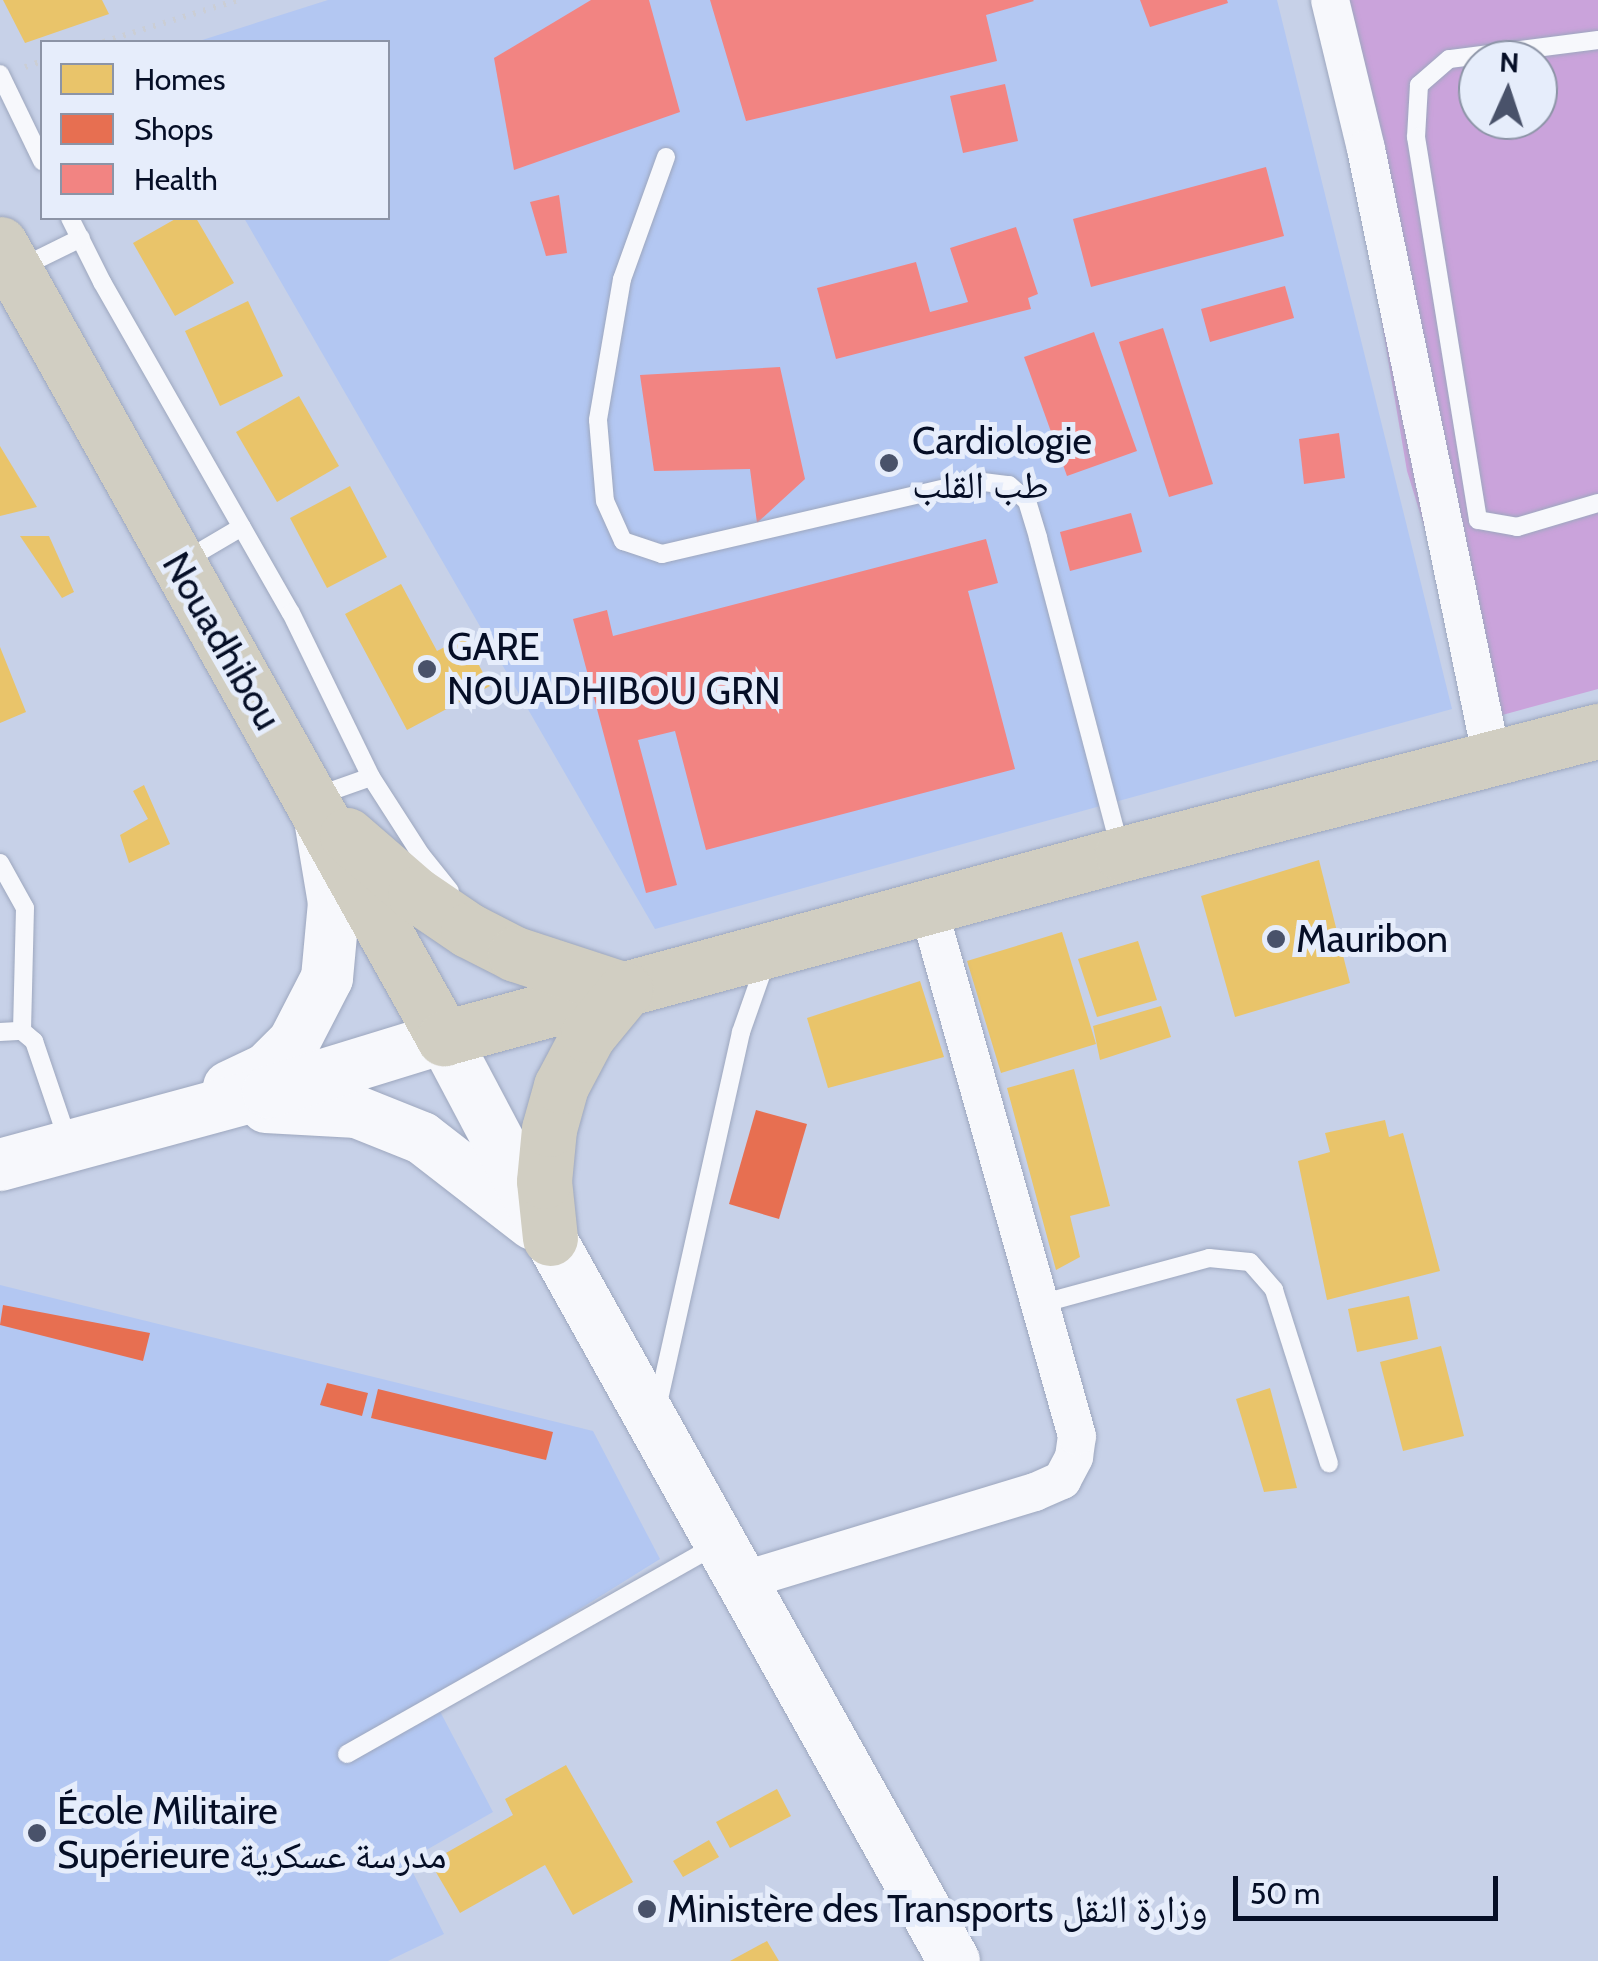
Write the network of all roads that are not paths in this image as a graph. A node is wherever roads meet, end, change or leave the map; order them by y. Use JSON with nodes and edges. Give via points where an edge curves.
{"nodes":[{"id":1,"x":1330,"y":0,"type":"edge"},
{"id":2,"x":1598,"y":40,"type":"edge"},
{"id":3,"x":0,"y":74,"type":"edge"},
{"id":4,"x":40,"y":157,"type":"edge"},
{"id":5,"x":666,"y":157,"type":"dead end"},
{"id":6,"x":71,"y":220,"type":"edge"},
{"id":7,"x":80,"y":238,"type":"junction"},
{"id":8,"x":5,"y":264,"type":"edge"},
{"id":9,"x":1598,"y":503,"type":"edge"},
{"id":10,"x":242,"y":528,"type":"junction"},
{"id":11,"x":179,"y":564,"type":"junction"},
{"id":12,"x":1598,"y":731,"type":"edge"},
{"id":13,"x":1492,"y":759,"type":"junction"},
{"id":14,"x":371,"y":777,"type":"junction"},
{"id":15,"x":315,"y":805,"type":"junction"},
{"id":16,"x":1122,"y":854,"type":"junction"},
{"id":17,"x":0,"y":863,"type":"edge"},
{"id":18,"x":928,"y":907,"type":"junction"},
{"id":19,"x":770,"y":948,"type":"junction"},
{"id":20,"x":515,"y":954,"type":"junction"},
{"id":21,"x":625,"y":990,"type":"junction"},
{"id":22,"x":0,"y":1032,"type":"edge"},
{"id":23,"x":22,"y":1032,"type":"junction"},
{"id":24,"x":444,"y":1038,"type":"junction"},
{"id":25,"x":150,"y":1124,"type":"junction"},
{"id":26,"x":70,"y":1146,"type":"junction"},
{"id":27,"x":0,"y":1166,"type":"edge"},
{"id":28,"x":550,"y":1238,"type":"junction"},
{"id":29,"x":1040,"y":1304,"type":"junction"},
{"id":30,"x":653,"y":1424,"type":"junction"},
{"id":31,"x":1329,"y":1463,"type":"dead end"},
{"id":32,"x":731,"y":1562,"type":"junction"},
{"id":33,"x":347,"y":1754,"type":"dead end"},
{"id":34,"x":954,"y":1961,"type":"edge"}],
"edges":[{"from":1,"to":13,"type":"street"},
{"from":2,"to":9,"type":"lane","via":[[1449,59],[1419,86],[1416,136],[1478,520],[1517,527]]},
{"from":3,"to":4,"type":"lane"},
{"from":5,"to":16,"type":"lane","via":[[622,279],[598,420],[605,501],[623,541],[662,554],[975,481],[1009,485],[1027,501]]},
{"from":6,"to":7,"type":"lane"},
{"from":7,"to":8,"type":"lane"},
{"from":7,"to":10,"type":"lane"},
{"from":8,"to":11,"type":"highway","name":"Nouadhibou"},
{"from":10,"to":11,"type":"lane"},
{"from":10,"to":14,"type":"lane"},
{"from":11,"to":15,"type":"highway","name":"Nouadhibou"},
{"from":12,"to":13,"type":"highway"},
{"from":13,"to":16,"type":"highway"},
{"from":14,"to":15,"type":"lane"},
{"from":14,"to":20,"type":"lane","via":[[444,885]]},
{"from":15,"to":20,"type":"highway","via":[[416,894]]},
{"from":15,"to":24,"type":"highway","name":"Nouadhibou"},
{"from":15,"to":25,"type":"main road","via":[[334,903],[334,942],[310,1014],[267,1069]]},
{"from":16,"to":18,"type":"highway"},
{"from":17,"to":23,"type":"lane","via":[[25,908]]},
{"from":18,"to":19,"type":"highway"},
{"from":18,"to":29,"type":"street"},
{"from":19,"to":21,"type":"highway"},
{"from":19,"to":30,"type":"lane","via":[[741,1032]]},
{"from":20,"to":21,"type":"highway"},
{"from":21,"to":24,"type":"highway"},
{"from":21,"to":28,"type":"highway","via":[[588,1035],[560,1086],[544,1180]]},
{"from":22,"to":23,"type":"lane"},
{"from":23,"to":26,"type":"lane","via":[[34,1041]]},
{"from":24,"to":25,"type":"main road"},
{"from":24,"to":28,"type":"main road"},
{"from":25,"to":26,"type":"main road"},
{"from":25,"to":28,"type":"main road","via":[[267,1107],[357,1112],[422,1138]]},
{"from":26,"to":27,"type":"main road"},
{"from":28,"to":30,"type":"main road"},
{"from":29,"to":31,"type":"lane","via":[[1210,1258],[1250,1262],[1274,1290]]},
{"from":29,"to":32,"type":"street","via":[[1077,1436],[1062,1480]]},
{"from":30,"to":32,"type":"main road"},
{"from":32,"to":33,"type":"lane"},
{"from":32,"to":34,"type":"main road"}]}
